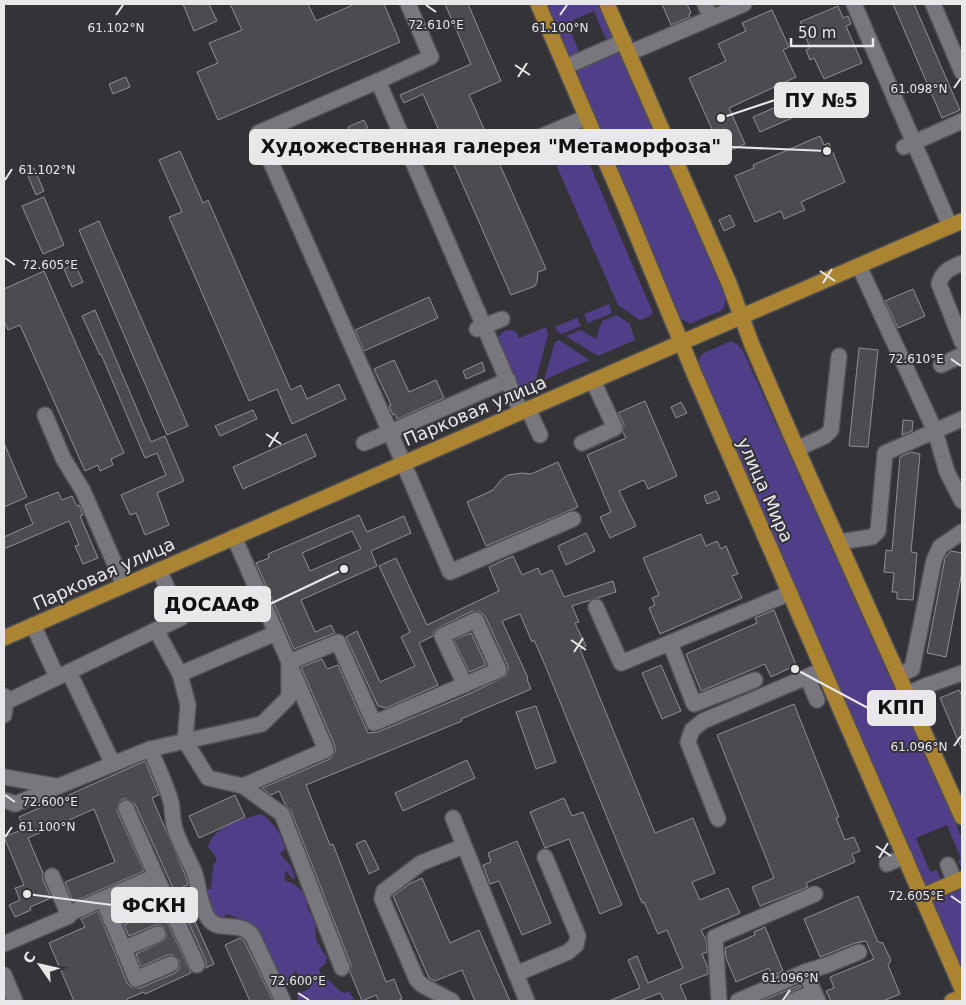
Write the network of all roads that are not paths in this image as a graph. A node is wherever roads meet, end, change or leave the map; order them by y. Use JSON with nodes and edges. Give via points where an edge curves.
{"nodes":[{"id":1,"x":408,"y":4,"type":"edge"},
{"id":2,"x":538,"y":4,"type":"edge"},
{"id":3,"x":607,"y":4,"type":"edge"},
{"id":4,"x":705,"y":4,"type":"edge"},
{"id":5,"x":744,"y":4,"type":"edge"},
{"id":6,"x":854,"y":4,"type":"edge"},
{"id":7,"x":933,"y":4,"type":"edge"},
{"id":8,"x":711,"y":18,"type":"junction"},
{"id":9,"x":626,"y":47,"type":"junction"},
{"id":10,"x":565,"y":66,"type":"junction"},
{"id":11,"x":962,"y":72,"type":"edge"},
{"id":12,"x":378,"y":81,"type":"junction"},
{"id":13,"x":587,"y":117,"type":"junction"},
{"id":14,"x":962,"y":121,"type":"edge"},
{"id":15,"x":540,"y":137,"type":"dead end"},
{"id":16,"x":909,"y":145,"type":"junction"},
{"id":17,"x":956,"y":224,"type":"edge"},
{"id":18,"x":962,"y":262,"type":"edge"},
{"id":19,"x":859,"y":266,"type":"junction"},
{"id":20,"x":742,"y":317,"type":"junction"},
{"id":21,"x":502,"y":319,"type":"dead end"},
{"id":22,"x":481,"y":328,"type":"junction"},
{"id":23,"x":962,"y":342,"type":"edge"},
{"id":24,"x":682,"y":343,"type":"junction"},
{"id":25,"x":962,"y":355,"type":"edge"},
{"id":26,"x":839,"y":356,"type":"dead end"},
{"id":27,"x":941,"y":365,"type":"dead end"},
{"id":28,"x":508,"y":380,"type":"junction"},
{"id":29,"x":593,"y":381,"type":"junction"},
{"id":30,"x":524,"y":410,"type":"junction"},
{"id":31,"x":45,"y":415,"type":"dead end"},
{"id":32,"x":962,"y":419,"type":"edge"},
{"id":33,"x":935,"y":431,"type":"junction"},
{"id":34,"x":390,"y":432,"type":"junction"},
{"id":35,"x":540,"y":435,"type":"dead end"},
{"id":36,"x":364,"y":443,"type":"dead end"},
{"id":37,"x":582,"y":443,"type":"dead end"},
{"id":38,"x":798,"y":449,"type":"junction"},
{"id":39,"x":403,"y":463,"type":"junction"},
{"id":40,"x":962,"y":501,"type":"edge"},
{"id":41,"x":574,"y":519,"type":"dead end"},
{"id":42,"x":962,"y":532,"type":"edge"},
{"id":43,"x":234,"y":537,"type":"junction"},
{"id":44,"x":839,"y":542,"type":"junction"},
{"id":45,"x":159,"y":570,"type":"junction"},
{"id":46,"x":124,"y":585,"type":"junction"},
{"id":47,"x":790,"y":594,"type":"junction"},
{"id":48,"x":596,"y":607,"type":"dead end"},
{"id":49,"x":34,"y":625,"type":"junction"},
{"id":50,"x":156,"y":630,"type":"junction"},
{"id":51,"x":276,"y":633,"type":"junction"},
{"id":52,"x":4,"y":638,"type":"edge"},
{"id":53,"x":670,"y":643,"type":"junction"},
{"id":54,"x":289,"y":662,"type":"junction"},
{"id":55,"x":823,"y":670,"type":"junction"},
{"id":56,"x":962,"y":673,"type":"edge"},
{"id":57,"x":180,"y":674,"type":"junction"},
{"id":58,"x":63,"y":675,"type":"junction"},
{"id":59,"x":898,"y":675,"type":"junction"},
{"id":60,"x":808,"y":677,"type":"junction"},
{"id":61,"x":755,"y":680,"type":"dead end"},
{"id":62,"x":465,"y":685,"type":"dead end"},
{"id":63,"x":907,"y":694,"type":"junction"},
{"id":64,"x":817,"y":700,"type":"dead end"},
{"id":65,"x":5,"y":704,"type":"edge"},
{"id":66,"x":186,"y":741,"type":"junction"},
{"id":67,"x":150,"y":749,"type":"junction"},
{"id":68,"x":113,"y":764,"type":"junction"},
{"id":69,"x":4,"y":777,"type":"edge"},
{"id":70,"x":57,"y":786,"type":"junction"},
{"id":71,"x":243,"y":786,"type":"junction"},
{"id":72,"x":4,"y":800,"type":"edge"},
{"id":73,"x":126,"y":808,"type":"dead end"},
{"id":74,"x":962,"y":817,"type":"edge"},
{"id":75,"x":452,"y":818,"type":"dead end"},
{"id":76,"x":718,"y":819,"type":"dead end"},
{"id":77,"x":464,"y":846,"type":"junction"},
{"id":78,"x":905,"y":856,"type":"junction"},
{"id":79,"x":546,"y":857,"type":"dead end"},
{"id":80,"x":887,"y":864,"type":"dead end"},
{"id":81,"x":948,"y":865,"type":"dead end"},
{"id":82,"x":52,"y":876,"type":"dead end"},
{"id":83,"x":156,"y":876,"type":"junction"},
{"id":84,"x":959,"y":880,"type":"edge"},
{"id":85,"x":815,"y":894,"type":"dead end"},
{"id":86,"x":923,"y":896,"type":"junction"},
{"id":87,"x":103,"y":899,"type":"junction"},
{"id":88,"x":145,"y":905,"type":"dead end"},
{"id":89,"x":68,"y":914,"type":"junction"},
{"id":90,"x":111,"y":920,"type":"junction"},
{"id":91,"x":158,"y":934,"type":"dead end"},
{"id":92,"x":4,"y":944,"type":"edge"},
{"id":93,"x":123,"y":949,"type":"junction"},
{"id":94,"x":859,"y":952,"type":"dead end"},
{"id":95,"x":171,"y":964,"type":"dead end"},
{"id":96,"x":197,"y":965,"type":"dead end"},
{"id":97,"x":342,"y":968,"type":"dead end"},
{"id":98,"x":806,"y":972,"type":"junction"},
{"id":99,"x":516,"y":974,"type":"junction"},
{"id":100,"x":4,"y":979,"type":"edge"},
{"id":101,"x":962,"y":989,"type":"edge"},
{"id":102,"x":816,"y":997,"type":"edge"},
{"id":103,"x":962,"y":997,"type":"edge"},
{"id":104,"x":15,"y":1001,"type":"edge"},
{"id":105,"x":283,"y":1001,"type":"edge"},
{"id":106,"x":452,"y":1001,"type":"edge"},
{"id":107,"x":527,"y":1001,"type":"edge"},
{"id":108,"x":719,"y":1001,"type":"edge"},
{"id":109,"x":738,"y":1001,"type":"edge"},
{"id":110,"x":793,"y":1001,"type":"edge"},
{"id":111,"x":952,"y":1001,"type":"edge"}],
"edges":[{"from":1,"to":12,"type":"street","via":[[431,58]]},
{"from":2,"to":10,"type":"main road","name":"улица Мира"},
{"from":3,"to":9,"type":"main road"},
{"from":4,"to":8,"type":"street"},
{"from":5,"to":8,"type":"street"},
{"from":6,"to":16,"type":"street"},
{"from":7,"to":11,"type":"street"},
{"from":8,"to":9,"type":"street"},
{"from":9,"to":10,"type":"street"},
{"from":9,"to":20,"type":"main road"},
{"from":10,"to":13,"type":"main road","name":"улица Мира"},
{"from":12,"to":22,"type":"street"},
{"from":12,"to":34,"type":"street","via":[[258,133]]},
{"from":13,"to":15,"type":"street"},
{"from":13,"to":24,"type":"main road","name":"улица Мира"},
{"from":14,"to":16,"type":"street"},
{"from":16,"to":17,"type":"street","via":[[935,183]]},
{"from":17,"to":19,"type":"main road","name":"Парковая улица"},
{"from":18,"to":23,"type":"street","via":[[945,271],[939,284]]},
{"from":19,"to":20,"type":"main road","name":"Парковая улица"},
{"from":19,"to":33,"type":"street"},
{"from":20,"to":24,"type":"main road","name":"Парковая улица"},
{"from":20,"to":38,"type":"main road"},
{"from":21,"to":22,"type":"street"},
{"from":22,"to":28,"type":"street"},
{"from":24,"to":29,"type":"main road","name":"Парковая улица"},
{"from":24,"to":47,"type":"main road","name":"улица Мира"},
{"from":25,"to":27,"type":"street"},
{"from":26,"to":38,"type":"street","via":[[831,430]]},
{"from":28,"to":30,"type":"street"},
{"from":28,"to":34,"type":"street"},
{"from":29,"to":30,"type":"main road","name":"Парковая улица"},
{"from":29,"to":37,"type":"street","via":[[614,428]]},
{"from":30,"to":35,"type":"street"},
{"from":30,"to":39,"type":"main road","name":"Парковая улица"},
{"from":31,"to":46,"type":"street"},
{"from":32,"to":33,"type":"street"},
{"from":33,"to":40,"type":"street","via":[[947,472]]},
{"from":33,"to":44,"type":"street","via":[[885,452],[876,535]]},
{"from":34,"to":36,"type":"street"},
{"from":34,"to":39,"type":"street"},
{"from":38,"to":44,"type":"main road"},
{"from":39,"to":41,"type":"street","via":[[450,572]]},
{"from":39,"to":43,"type":"main road","name":"Парковая улица"},
{"from":42,"to":59,"type":"street","via":[[940,547],[934,560],[912,669]]},
{"from":43,"to":45,"type":"main road","name":"Парковая улица"},
{"from":43,"to":51,"type":"street"},
{"from":44,"to":59,"type":"main road"},
{"from":45,"to":46,"type":"main road","name":"Парковая улица"},
{"from":45,"to":50,"type":"street","via":[[181,618]]},
{"from":46,"to":49,"type":"main road","name":"Парковая улица"},
{"from":47,"to":53,"type":"street"},
{"from":47,"to":55,"type":"main road","name":"улица Мира"},
{"from":48,"to":53,"type":"street","via":[[621,663]]},
{"from":49,"to":52,"type":"main road","name":"Парковая улица"},
{"from":49,"to":58,"type":"street"},
{"from":50,"to":57,"type":"street"},
{"from":50,"to":58,"type":"street"},
{"from":51,"to":54,"type":"street"},
{"from":51,"to":57,"type":"street"},
{"from":53,"to":61,"type":"street","via":[[694,704]]},
{"from":54,"to":62,"type":"street","via":[[338,642],[374,723]]},
{"from":54,"to":66,"type":"street","via":[[290,697],[262,724]]},
{"from":54,"to":71,"type":"street","via":[[326,750]]},
{"from":55,"to":60,"type":"street"},
{"from":55,"to":78,"type":"main road","name":"улица Мира"},
{"from":56,"to":63,"type":"street"},
{"from":57,"to":66,"type":"street","via":[[188,705]]},
{"from":58,"to":65,"type":"street"},
{"from":58,"to":68,"type":"street"},
{"from":59,"to":63,"type":"main road"},
{"from":60,"to":64,"type":"street"},
{"from":60,"to":76,"type":"street","via":[[703,721],[692,730],[688,742]]},
{"from":63,"to":74,"type":"main road"},
{"from":66,"to":67,"type":"street"},
{"from":66,"to":71,"type":"street","via":[[208,778]]},
{"from":67,"to":68,"type":"street"},
{"from":67,"to":105,"type":"street","via":[[171,802],[174,828],[208,918],[220,927],[238,926],[252,935]]},
{"from":68,"to":70,"type":"street"},
{"from":69,"to":70,"type":"street"},
{"from":70,"to":72,"type":"street","via":[[14,804]]},
{"from":71,"to":97,"type":"street","via":[[282,814]]},
{"from":73,"to":83,"type":"street"},
{"from":75,"to":77,"type":"street"},
{"from":77,"to":99,"type":"street"},
{"from":77,"to":106,"type":"street","via":[[421,863],[384,891],[382,899],[417,980]]},
{"from":78,"to":80,"type":"street"},
{"from":78,"to":86,"type":"main road","name":"улица Мира"},
{"from":79,"to":99,"type":"street","via":[[578,936],[576,945],[568,952]]},
{"from":81,"to":84,"type":"street"},
{"from":82,"to":89,"type":"street"},
{"from":83,"to":87,"type":"street"},
{"from":83,"to":96,"type":"street"},
{"from":84,"to":86,"type":"main road"},
{"from":85,"to":108,"type":"street","via":[[715,937]]},
{"from":86,"to":101,"type":"main road","name":"улица Мира"},
{"from":87,"to":89,"type":"street"},
{"from":87,"to":90,"type":"street"},
{"from":88,"to":90,"type":"street"},
{"from":89,"to":92,"type":"street"},
{"from":90,"to":93,"type":"street"},
{"from":91,"to":93,"type":"street"},
{"from":93,"to":95,"type":"street","via":[[136,979]]},
{"from":94,"to":98,"type":"street"},
{"from":98,"to":102,"type":"street"},
{"from":98,"to":109,"type":"street"},
{"from":99,"to":107,"type":"street"},
{"from":100,"to":104,"type":"street"},
{"from":102,"to":110,"type":"street"},
{"from":103,"to":111,"type":"main road"}]}
